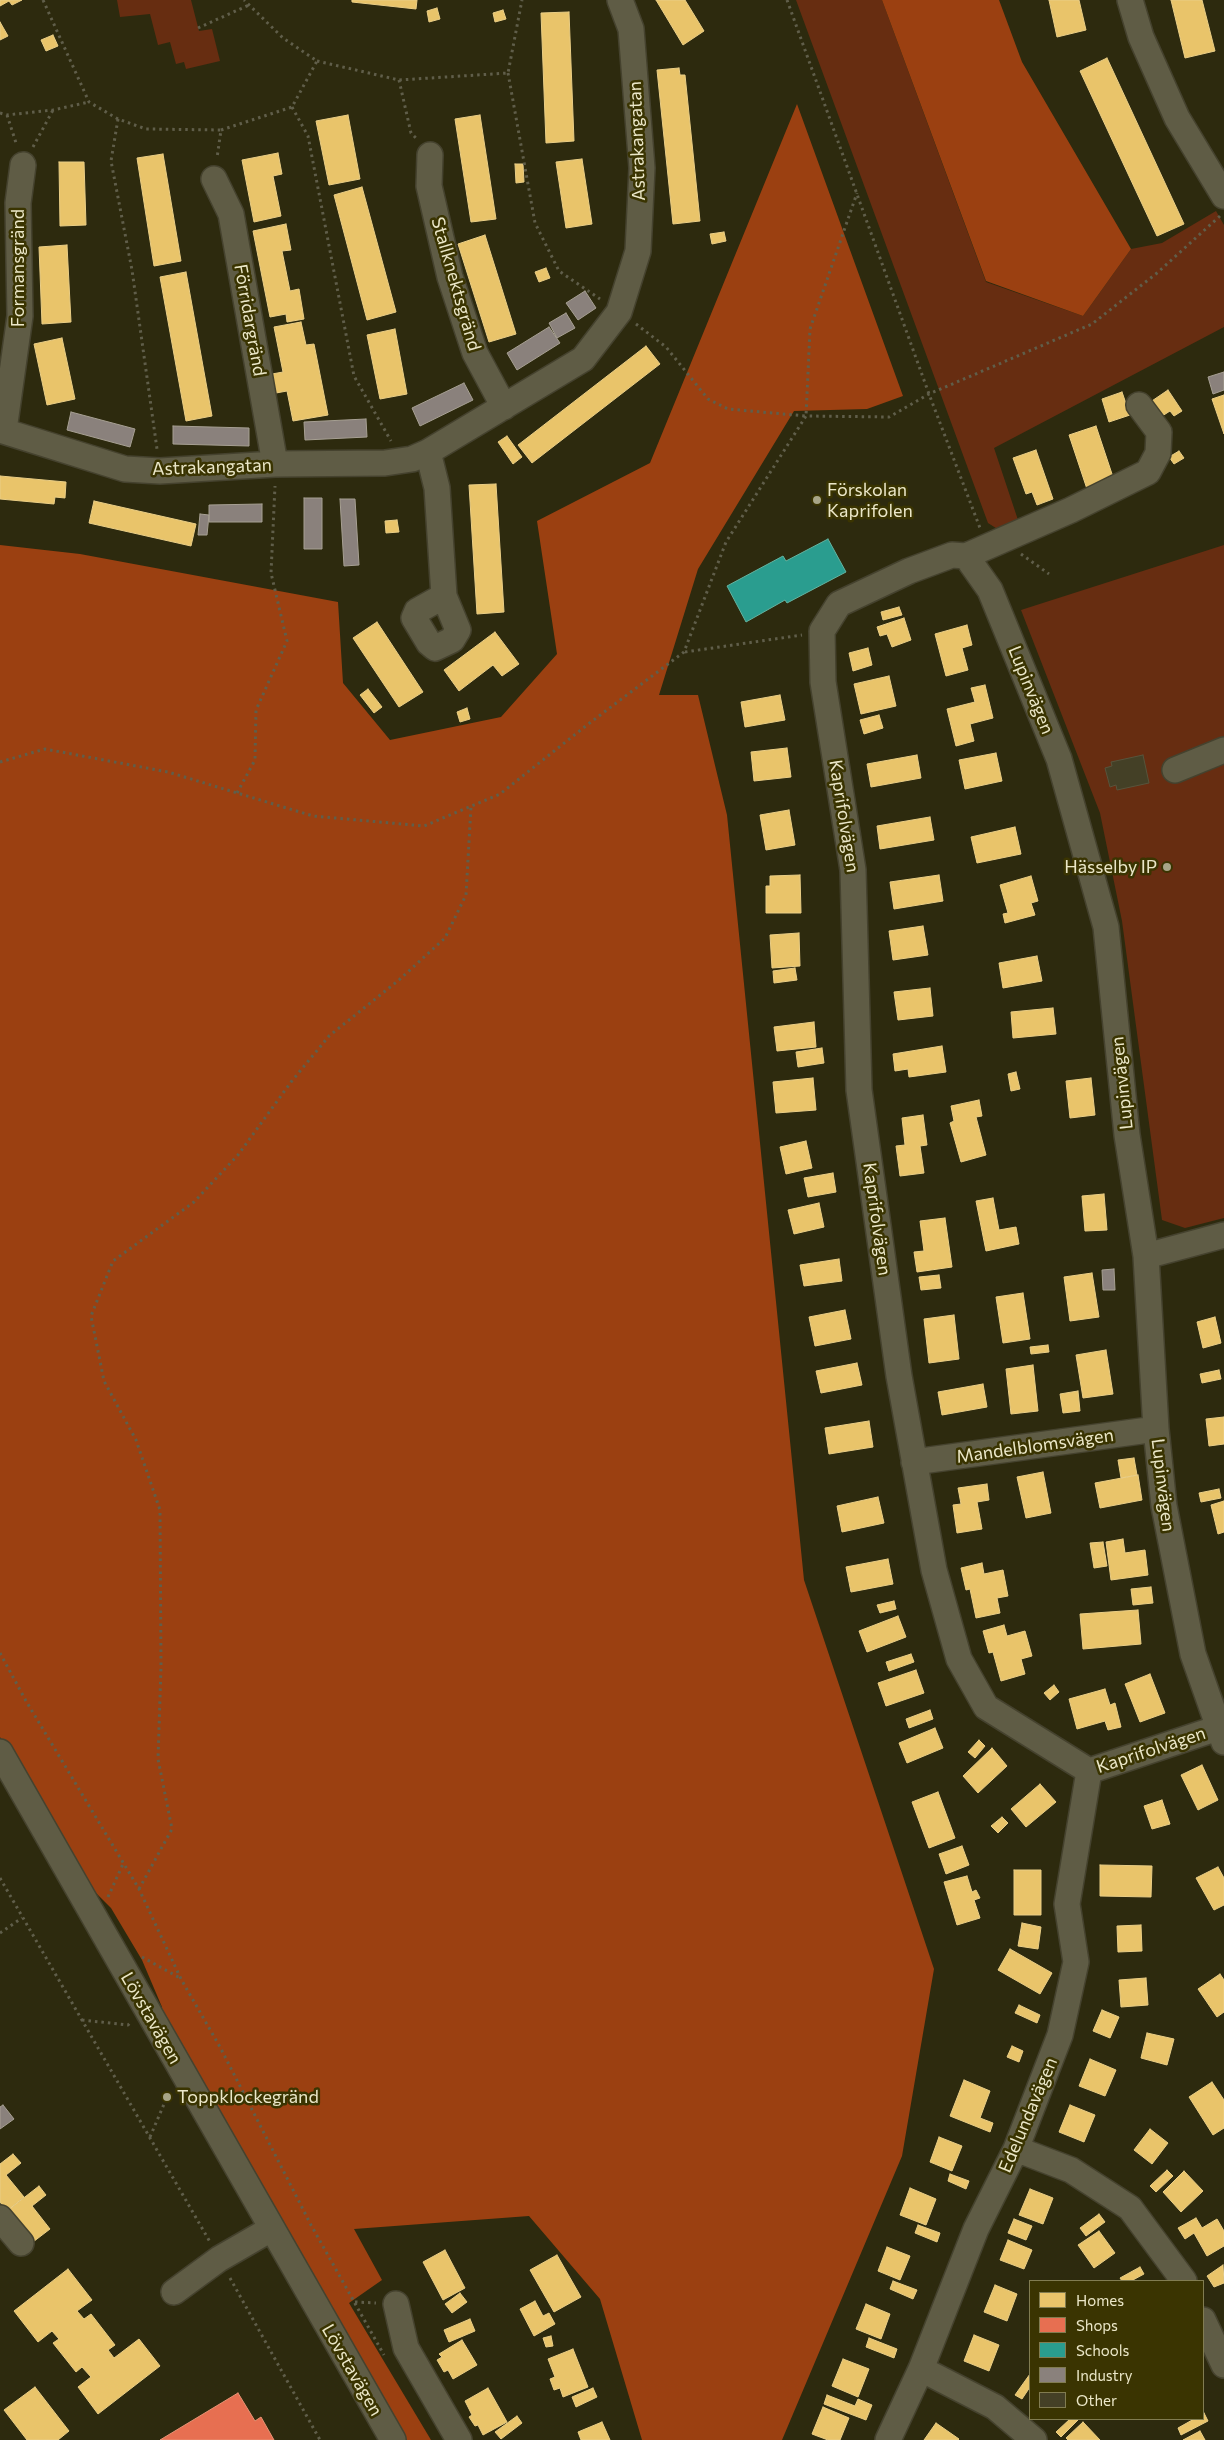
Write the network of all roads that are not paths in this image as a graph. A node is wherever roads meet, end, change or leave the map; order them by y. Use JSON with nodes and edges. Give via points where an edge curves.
{"nodes":[{"id":1,"x":620,"y":0,"type":"edge"},
{"id":2,"x":1130,"y":0,"type":"edge"},
{"id":3,"x":430,"y":155,"type":"road end"},
{"id":4,"x":23,"y":165,"type":"road end"},
{"id":5,"x":214,"y":179,"type":"road end"},
{"id":6,"x":1224,"y":196,"type":"edge"},
{"id":7,"x":1139,"y":405,"type":"dead end"},
{"id":8,"x":504,"y":407,"type":"junction"},
{"id":9,"x":2,"y":430,"type":"edge"},
{"id":10,"x":428,"y":452,"type":"junction"},
{"id":11,"x":276,"y":464,"type":"junction"},
{"id":12,"x":966,"y":556,"type":"junction"},
{"id":13,"x":444,"y":596,"type":"dead end"},
{"id":14,"x":1224,"y":750,"type":"edge"},
{"id":15,"x":1175,"y":770,"type":"dead end"},
{"id":16,"x":1224,"y":1235,"type":"edge"},
{"id":17,"x":1146,"y":1256,"type":"junction"},
{"id":18,"x":1156,"y":1429,"type":"junction"},
{"id":19,"x":914,"y":1462,"type":"junction"},
{"id":20,"x":1221,"y":1735,"type":"edge"},
{"id":21,"x":0,"y":1752,"type":"edge"},
{"id":22,"x":1089,"y":1771,"type":"junction"},
{"id":23,"x":0,"y":1778,"type":"edge"},
{"id":24,"x":1016,"y":2149,"type":"junction"},
{"id":25,"x":0,"y":2218,"type":"edge"},
{"id":26,"x":264,"y":2233,"type":"junction"},
{"id":27,"x":21,"y":2243,"type":"dead end"},
{"id":28,"x":1183,"y":2280,"type":"edge"},
{"id":29,"x":174,"y":2292,"type":"dead end"},
{"id":30,"x":396,"y":2304,"type":"dead end"},
{"id":31,"x":1204,"y":2322,"type":"edge"},
{"id":32,"x":1224,"y":2365,"type":"edge"},
{"id":33,"x":921,"y":2369,"type":"junction"},
{"id":34,"x":376,"y":2440,"type":"edge"},
{"id":35,"x":393,"y":2440,"type":"edge"},
{"id":36,"x":459,"y":2440,"type":"edge"},
{"id":37,"x":888,"y":2440,"type":"edge"},
{"id":38,"x":1034,"y":2440,"type":"edge"}],
"edges":[{"from":1,"to":8,"type":"street","name":"Astrakangatan","via":[[631,29],[642,168],[638,251],[619,312],[583,359]]},
{"from":2,"to":6,"type":"street","via":[[1142,37],[1177,118]]},
{"from":3,"to":8,"type":"street","name":"Stallknektsgränd","via":[[429,186],[450,278],[475,353]]},
{"from":4,"to":9,"type":"street","name":"Formansgränd","via":[[18,203],[20,316]]},
{"from":5,"to":11,"type":"street","name":"Förridargränd","via":[[231,214]]},
{"from":7,"to":12,"type":"street","via":[[1159,432],[1158,453],[1148,472]]},
{"from":8,"to":10,"type":"street","name":"Astrakangatan"},
{"from":9,"to":11,"type":"street","name":"Astrakangatan","via":[[125,469],[160,471]]},
{"from":10,"to":11,"type":"street","name":"Astrakangatan","via":[[385,463]]},
{"from":10,"to":13,"type":"street","via":[[437,488]]},
{"from":12,"to":17,"type":"street","name":"Lupinvägen","via":[[990,590],[1059,759],[1106,927],[1127,1135]]},
{"from":12,"to":19,"type":"street","name":"Kaprifolvägen","via":[[952,556],[909,571],[839,604],[822,631],[823,682],[853,870],[859,1090]]},
{"from":14,"to":15,"type":"street"},
{"from":16,"to":17,"type":"street"},
{"from":17,"to":18,"type":"street","name":"Lupinvägen"},
{"from":18,"to":19,"type":"street","name":"Mandelblomsvägen"},
{"from":18,"to":20,"type":"street","name":"Lupinvägen","via":[[1164,1506],[1193,1654]]},
{"from":19,"to":22,"type":"street","name":"Kaprifolvägen","via":[[934,1570],[954,1641],[986,1707]]},
{"from":20,"to":22,"type":"street","name":"Kaprifolvägen"},
{"from":21,"to":26,"type":"street","name":"Lövstavägen"},
{"from":22,"to":24,"type":"street","name":"Edelundavägen","via":[[1068,1904],[1076,1962],[1060,2035]]},
{"from":23,"to":26,"type":"street","name":"Lövstavägen"},
{"from":24,"to":28,"type":"street","via":[[1071,2170],[1130,2208]]},
{"from":24,"to":33,"type":"street","name":"Edelundavägen","via":[[976,2229]]},
{"from":25,"to":27,"type":"street"},
{"from":26,"to":29,"type":"street","via":[[219,2258]]},
{"from":26,"to":34,"type":"street","name":"Lövstavägen"},
{"from":26,"to":35,"type":"street","name":"Lövstavägen"},
{"from":30,"to":36,"type":"street","via":[[406,2348]]},
{"from":31,"to":32,"type":"street"},
{"from":33,"to":37,"type":"street","name":"Edelundavägen"},
{"from":33,"to":38,"type":"street","via":[[995,2407]]}]}
